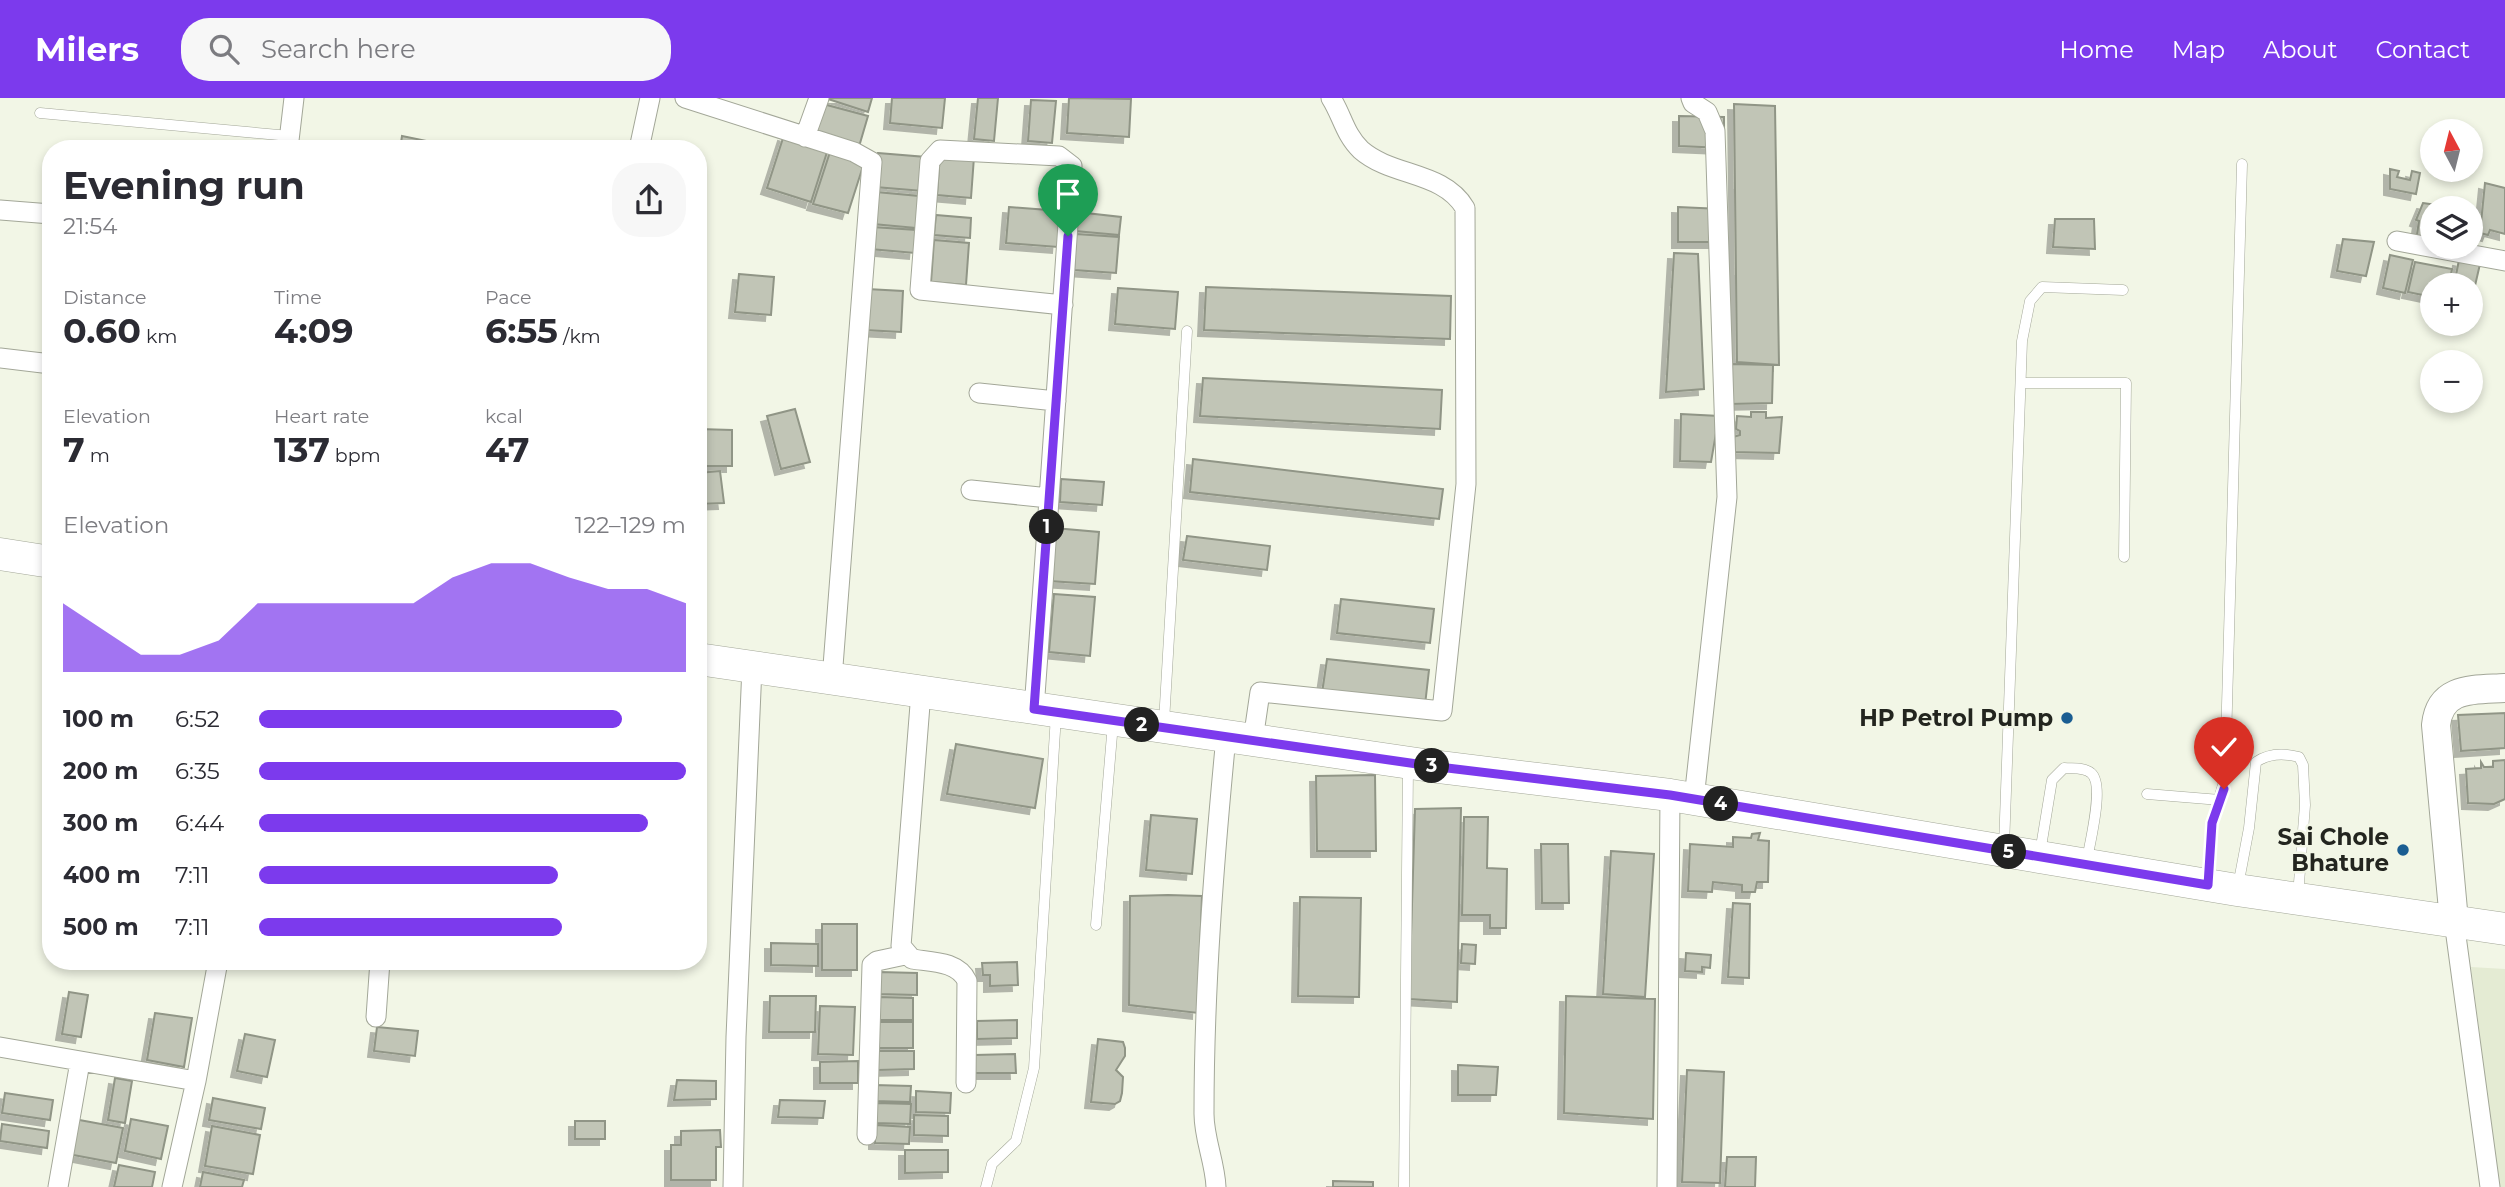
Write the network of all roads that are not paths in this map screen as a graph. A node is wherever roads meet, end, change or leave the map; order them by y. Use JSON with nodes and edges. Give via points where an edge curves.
{"nodes":[{"id":1,"x":294,"y":98,"type":"edge"},
{"id":2,"x":650,"y":98,"type":"edge"},
{"id":3,"x":685,"y":98,"type":"edge"},
{"id":4,"x":819,"y":98,"type":"edge"},
{"id":5,"x":1332,"y":98,"type":"edge"},
{"id":6,"x":1691,"y":98,"type":"edge"},
{"id":7,"x":717,"y":103,"type":"edge"},
{"id":8,"x":40,"y":113,"type":"dead end"},
{"id":9,"x":805,"y":138,"type":"junction"},
{"id":10,"x":272,"y":140,"type":"edge"},
{"id":11,"x":289,"y":140,"type":"edge"},
{"id":12,"x":641,"y":140,"type":"edge"},
{"id":13,"x":2242,"y":164,"type":"dead end"},
{"id":14,"x":0,"y":210,"type":"edge"},
{"id":15,"x":42,"y":213,"type":"edge"},
{"id":16,"x":2397,"y":242,"type":"dead end"},
{"id":17,"x":2505,"y":261,"type":"edge"},
{"id":18,"x":2123,"y":290,"type":"dead end"},
{"id":19,"x":1063,"y":305,"type":"junction"},
{"id":20,"x":1187,"y":331,"type":"dead end"},
{"id":21,"x":0,"y":358,"type":"edge"},
{"id":22,"x":42,"y":363,"type":"edge"},
{"id":23,"x":2021,"y":383,"type":"junction"},
{"id":24,"x":979,"y":393,"type":"dead end"},
{"id":25,"x":1056,"y":401,"type":"junction"},
{"id":26,"x":971,"y":490,"type":"dead end"},
{"id":27,"x":1049,"y":498,"type":"junction"},
{"id":28,"x":0,"y":554,"type":"edge"},
{"id":29,"x":2124,"y":557,"type":"dead end"},
{"id":30,"x":42,"y":561,"type":"edge"},
{"id":31,"x":707,"y":660,"type":"edge"},
{"id":32,"x":752,"y":667,"type":"junction"},
{"id":33,"x":832,"y":679,"type":"junction"},
{"id":34,"x":2505,"y":688,"type":"edge"},
{"id":35,"x":921,"y":692,"type":"junction"},
{"id":36,"x":1045,"y":711,"type":"junction"},
{"id":37,"x":1114,"y":721,"type":"junction"},
{"id":38,"x":1163,"y":728,"type":"junction"},
{"id":39,"x":1239,"y":738,"type":"junction"},
{"id":40,"x":1408,"y":762,"type":"junction"},
{"id":41,"x":2147,"y":794,"type":"dead end"},
{"id":42,"x":1682,"y":797,"type":"junction"},
{"id":43,"x":2220,"y":800,"type":"junction"},
{"id":44,"x":2004,"y":852,"type":"junction"},
{"id":45,"x":2040,"y":857,"type":"junction"},
{"id":46,"x":2087,"y":865,"type":"junction"},
{"id":47,"x":2222,"y":888,"type":"junction"},
{"id":48,"x":2297,"y":899,"type":"junction"},
{"id":49,"x":2454,"y":921,"type":"junction"},
{"id":50,"x":1096,"y":925,"type":"dead end"},
{"id":51,"x":2505,"y":929,"type":"edge"},
{"id":52,"x":905,"y":955,"type":"junction"},
{"id":53,"x":216,"y":970,"type":"edge"},
{"id":54,"x":379,"y":970,"type":"edge"},
{"id":55,"x":376,"y":1017,"type":"dead end"},
{"id":56,"x":0,"y":1047,"type":"edge"},
{"id":57,"x":80,"y":1062,"type":"junction"},
{"id":58,"x":196,"y":1081,"type":"junction"},
{"id":59,"x":966,"y":1083,"type":"dead end"},
{"id":60,"x":867,"y":1135,"type":"dead end"},
{"id":61,"x":58,"y":1187,"type":"edge"},
{"id":62,"x":172,"y":1187,"type":"edge"},
{"id":63,"x":733,"y":1187,"type":"edge"},
{"id":64,"x":986,"y":1187,"type":"edge"},
{"id":65,"x":1216,"y":1187,"type":"edge"},
{"id":66,"x":1404,"y":1187,"type":"edge"},
{"id":67,"x":1667,"y":1187,"type":"edge"},
{"id":68,"x":2490,"y":1187,"type":"edge"}],
"edges":[{"from":1,"to":11,"type":"street"},
{"from":2,"to":12,"type":"street"},
{"from":3,"to":7,"type":"street"},
{"from":4,"to":9,"type":"street"},
{"from":5,"to":39,"type":"street","via":[[1348,136],[1362,150],[1377,161],[1444,186],[1457,194],[1465,208],[1466,484],[1442,710],[1260,692]]},
{"from":6,"to":42,"type":"street","via":[[1707,112],[1715,131],[1727,497]]},
{"from":7,"to":9,"type":"street"},
{"from":8,"to":10,"type":"lane"},
{"from":9,"to":33,"type":"street","via":[[872,162]]},
{"from":13,"to":43,"type":"lane","via":[[2225,764]]},
{"from":14,"to":15,"type":"street"},
{"from":16,"to":17,"type":"street"},
{"from":18,"to":23,"type":"lane","via":[[2042,287],[2030,301],[2022,341]]},
{"from":19,"to":19,"type":"street","via":[[920,290],[930,160],[940,150],[1068,160],[1072,166]]},
{"from":19,"to":25,"type":"street"},
{"from":20,"to":38,"type":"lane"},
{"from":21,"to":22,"type":"street"},
{"from":23,"to":29,"type":"lane","via":[[2126,383]]},
{"from":23,"to":44,"type":"lane"},
{"from":24,"to":25,"type":"street"},
{"from":25,"to":27,"type":"street"},
{"from":26,"to":27,"type":"street"},
{"from":27,"to":36,"type":"street"},
{"from":28,"to":30,"type":"main road"},
{"from":31,"to":32,"type":"main road"},
{"from":32,"to":33,"type":"main road"},
{"from":32,"to":63,"type":"street"},
{"from":33,"to":35,"type":"main road"},
{"from":34,"to":49,"type":"street","via":[[2450,696],[2437,711]]},
{"from":35,"to":36,"type":"main road"},
{"from":35,"to":52,"type":"street","via":[[901,933]]},
{"from":36,"to":37,"type":"main road"},
{"from":36,"to":64,"type":"lane","via":[[1034,1068],[1016,1141],[992,1164]]},
{"from":37,"to":38,"type":"main road"},
{"from":37,"to":50,"type":"lane"},
{"from":38,"to":39,"type":"main road"},
{"from":39,"to":40,"type":"main road"},
{"from":39,"to":65,"type":"street","via":[[1216,842],[1204,1117]]},
{"from":40,"to":42,"type":"main road"},
{"from":40,"to":66,"type":"lane"},
{"from":41,"to":43,"type":"lane"},
{"from":42,"to":44,"type":"main road"},
{"from":42,"to":67,"type":"street"},
{"from":43,"to":47,"type":"lane","via":[[2212,823]]},
{"from":44,"to":45,"type":"main road"},
{"from":45,"to":46,"type":"main road"},
{"from":45,"to":46,"type":"lane","via":[[2052,780],[2064,768],[2084,769],[2099,786]]},
{"from":46,"to":47,"type":"main road"},
{"from":47,"to":48,"type":"main road"},
{"from":47,"to":48,"type":"lane","via":[[2249,828],[2256,762],[2276,754],[2291,755],[2299,757],[2305,782]]},
{"from":48,"to":49,"type":"main road"},
{"from":49,"to":51,"type":"main road"},
{"from":49,"to":68,"type":"street"},
{"from":52,"to":59,"type":"street","via":[[963,972],[967,981]]},
{"from":52,"to":60,"type":"street","via":[[872,965]]},
{"from":53,"to":58,"type":"street"},
{"from":54,"to":55,"type":"street"},
{"from":56,"to":57,"type":"street"},
{"from":57,"to":58,"type":"street"},
{"from":57,"to":61,"type":"street"},
{"from":58,"to":62,"type":"street"}]}
